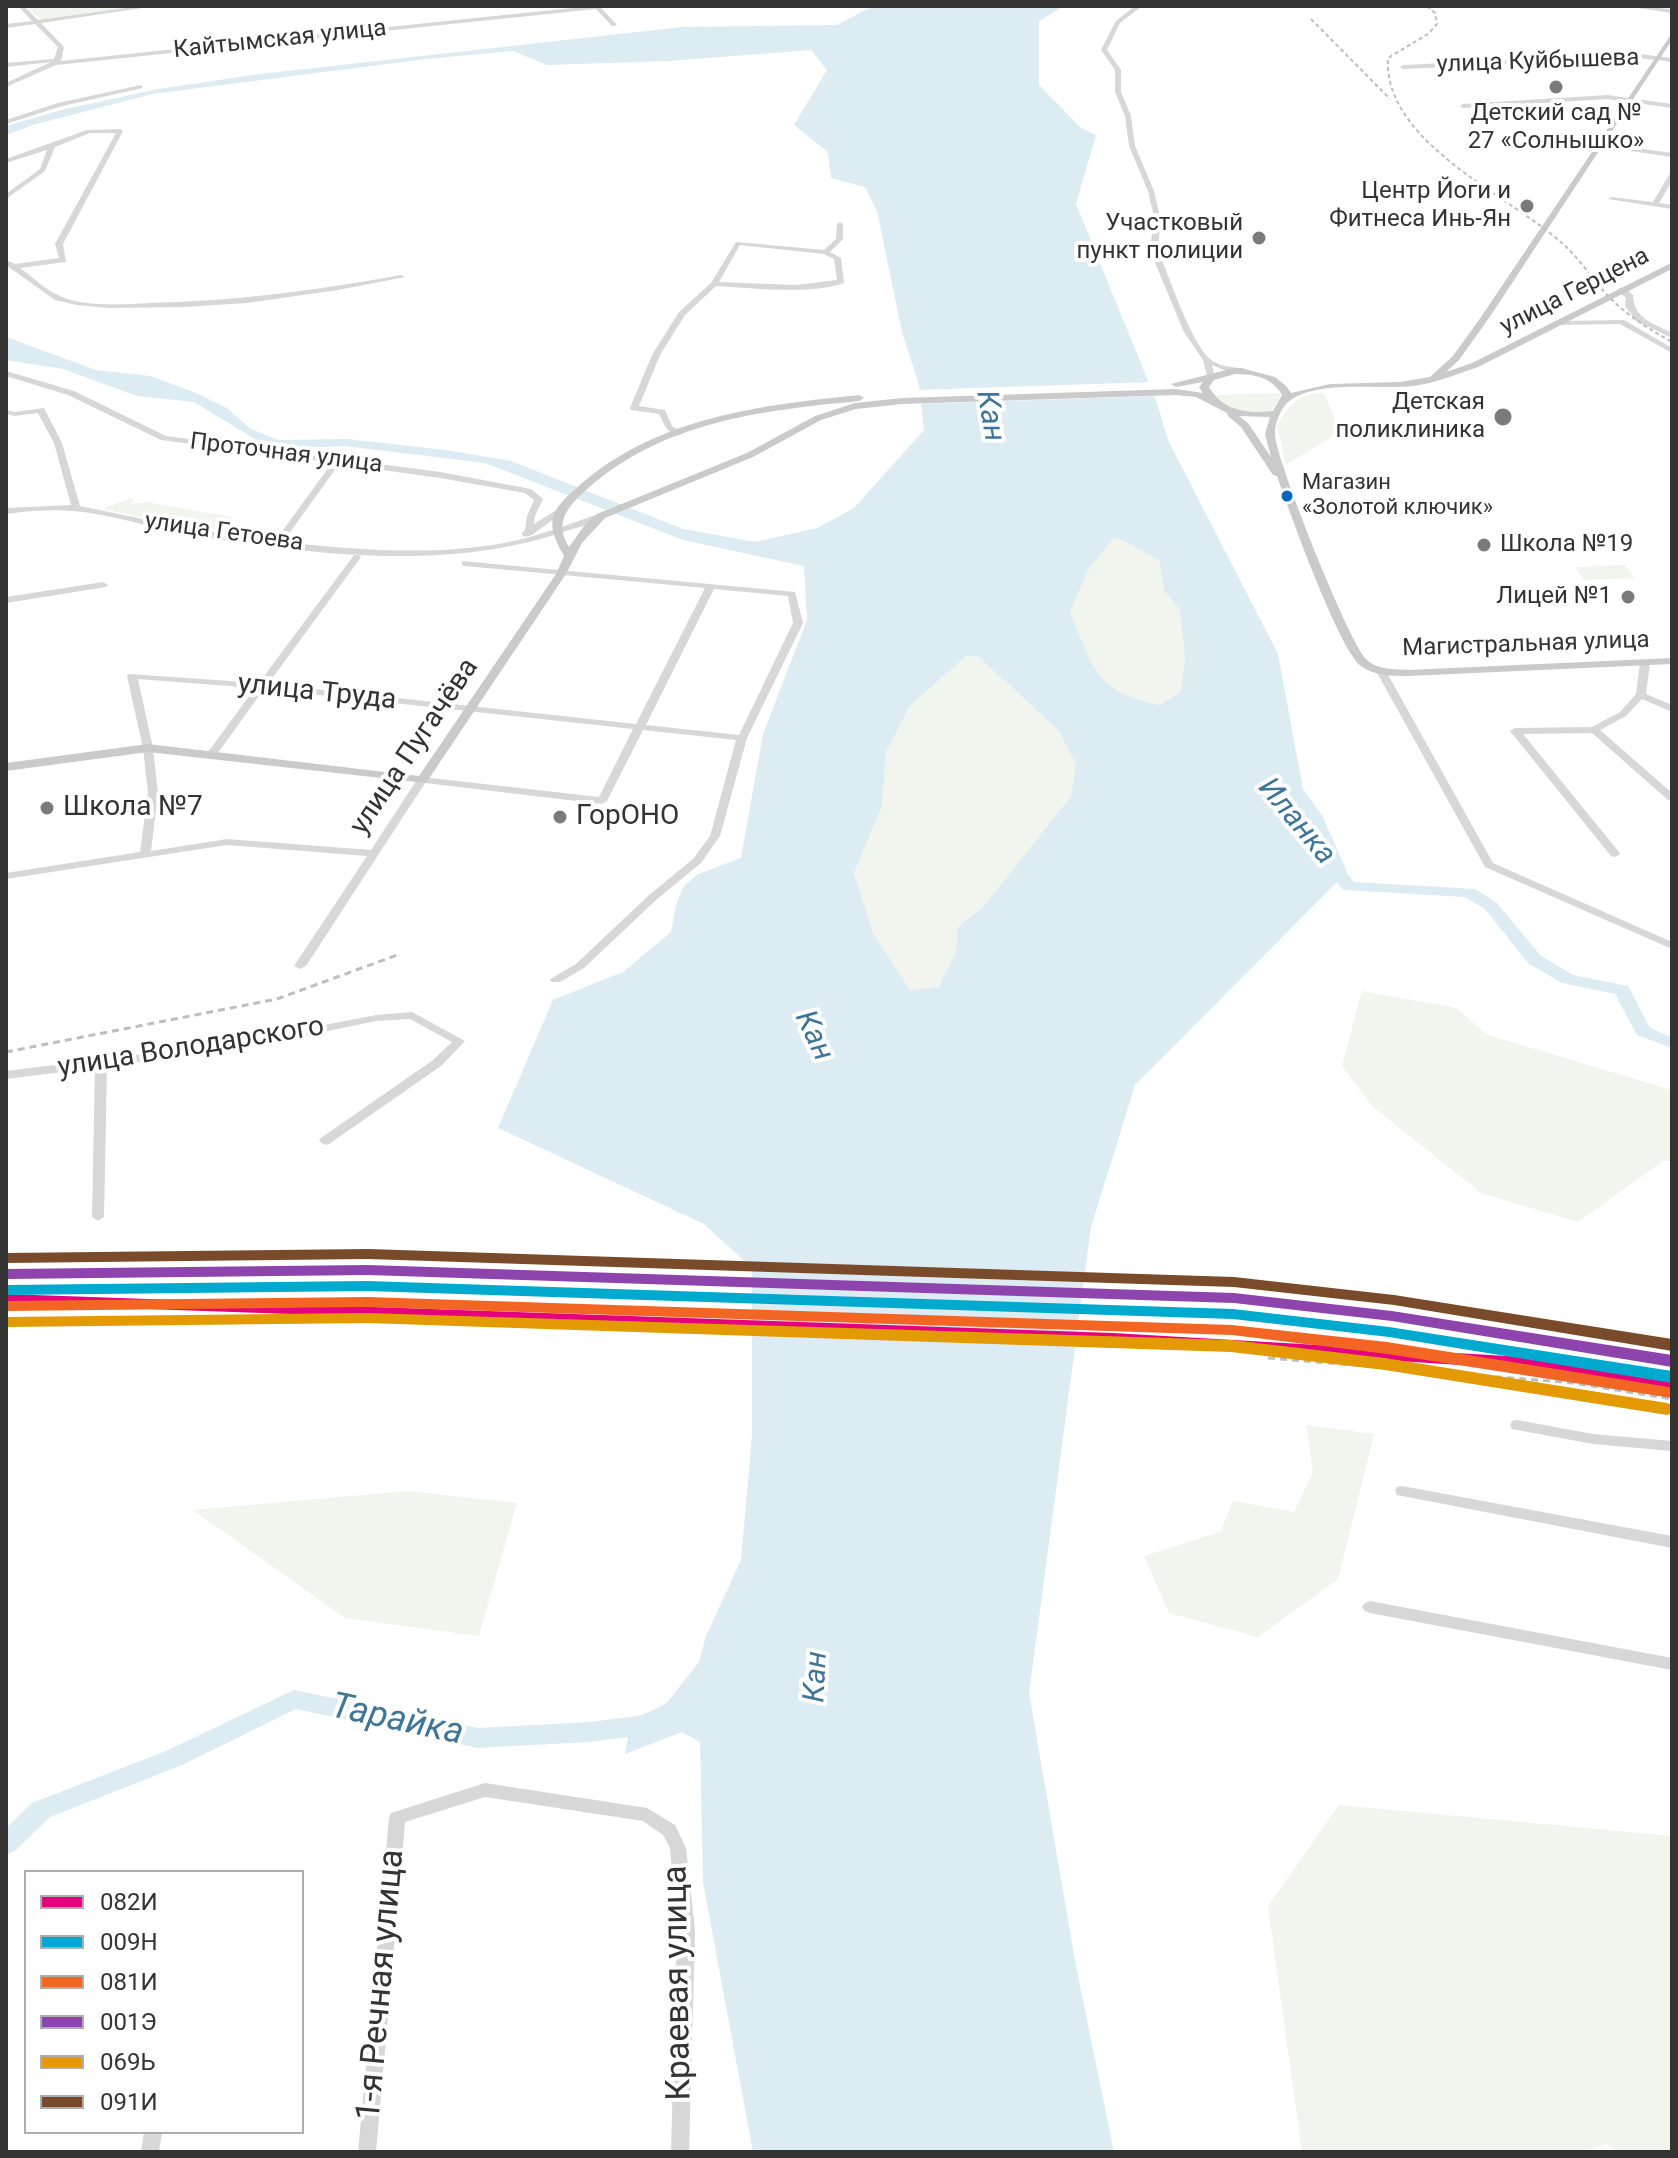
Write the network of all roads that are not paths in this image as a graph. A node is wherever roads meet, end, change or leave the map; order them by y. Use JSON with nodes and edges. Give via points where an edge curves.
{"nodes":[{"id":1,"x":21,"y":6,"type":"edge"},
{"id":2,"x":153,"y":6,"type":"edge"},
{"id":3,"x":493,"y":6,"type":"edge"},
{"id":4,"x":596,"y":6,"type":"edge"},
{"id":5,"x":607,"y":6,"type":"edge"},
{"id":6,"x":1139,"y":6,"type":"edge"},
{"id":7,"x":1638,"y":6,"type":"edge"},
{"id":8,"x":1672,"y":11,"type":"edge"},
{"id":9,"x":502,"y":17,"type":"junction"},
{"id":10,"x":37,"y":22,"type":"junction"},
{"id":11,"x":614,"y":25,"type":"dead end"},
{"id":12,"x":6,"y":26,"type":"edge"},
{"id":13,"x":1672,"y":35,"type":"edge"},
{"id":14,"x":1657,"y":58,"type":"junction"},
{"id":15,"x":1672,"y":60,"type":"edge"},
{"id":16,"x":57,"y":62,"type":"junction"},
{"id":17,"x":6,"y":65,"type":"edge"},
{"id":18,"x":1403,"y":67,"type":"dead end"},
{"id":19,"x":6,"y":85,"type":"edge"},
{"id":20,"x":141,"y":87,"type":"dead end"},
{"id":21,"x":1629,"y":100,"type":"junction"},
{"id":22,"x":1463,"y":106,"type":"dead end"},
{"id":23,"x":1672,"y":106,"type":"edge"},
{"id":24,"x":6,"y":122,"type":"edge"},
{"id":25,"x":1599,"y":145,"type":"junction"},
{"id":26,"x":52,"y":146,"type":"junction"},
{"id":27,"x":1672,"y":155,"type":"edge"},
{"id":28,"x":6,"y":161,"type":"edge"},
{"id":29,"x":1672,"y":175,"type":"edge"},
{"id":30,"x":6,"y":197,"type":"edge"},
{"id":31,"x":1611,"y":199,"type":"dead end"},
{"id":32,"x":1655,"y":205,"type":"junction"},
{"id":33,"x":1672,"y":207,"type":"edge"},
{"id":34,"x":840,"y":224,"type":"dead end"},
{"id":35,"x":826,"y":252,"type":"junction"},
{"id":36,"x":6,"y":262,"type":"edge"},
{"id":37,"x":16,"y":266,"type":"junction"},
{"id":38,"x":1672,"y":266,"type":"edge"},
{"id":39,"x":401,"y":277,"type":"dead end"},
{"id":40,"x":714,"y":284,"type":"junction"},
{"id":41,"x":1622,"y":290,"type":"junction"},
{"id":42,"x":1558,"y":323,"type":"junction"},
{"id":43,"x":1672,"y":336,"type":"edge"},
{"id":44,"x":1672,"y":351,"type":"edge"},
{"id":45,"x":1460,"y":354,"type":"junction"},
{"id":46,"x":1497,"y":354,"type":"junction"},
{"id":47,"x":1207,"y":360,"type":"junction"},
{"id":48,"x":1243,"y":371,"type":"junction"},
{"id":49,"x":6,"y":373,"type":"edge"},
{"id":50,"x":1211,"y":378,"type":"junction"},
{"id":51,"x":1433,"y":379,"type":"junction"},
{"id":52,"x":1273,"y":380,"type":"junction"},
{"id":53,"x":1174,"y":388,"type":"junction"},
{"id":54,"x":1319,"y":388,"type":"junction"},
{"id":55,"x":901,"y":397,"type":"junction"},
{"id":56,"x":1285,"y":400,"type":"junction"},
{"id":57,"x":1218,"y":403,"type":"junction"},
{"id":58,"x":6,"y":412,"type":"edge"},
{"id":59,"x":1276,"y":413,"type":"junction"},
{"id":60,"x":678,"y":433,"type":"junction"},
{"id":61,"x":338,"y":460,"type":"junction"},
{"id":62,"x":1285,"y":487,"type":"junction"},
{"id":63,"x":76,"y":508,"type":"junction"},
{"id":64,"x":6,"y":511,"type":"edge"},
{"id":65,"x":558,"y":513,"type":"junction"},
{"id":66,"x":601,"y":516,"type":"junction"},
{"id":67,"x":556,"y":532,"type":"junction"},
{"id":68,"x":529,"y":533,"type":"junction"},
{"id":69,"x":278,"y":543,"type":"junction"},
{"id":70,"x":444,"y":552,"type":"junction"},
{"id":71,"x":568,"y":555,"type":"junction"},
{"id":72,"x":357,"y":557,"type":"dead end"},
{"id":73,"x":465,"y":563,"type":"dead end"},
{"id":74,"x":561,"y":574,"type":"junction"},
{"id":75,"x":103,"y":585,"type":"dead end"},
{"id":76,"x":710,"y":588,"type":"junction"},
{"id":77,"x":6,"y":600,"type":"edge"},
{"id":78,"x":1672,"y":661,"type":"edge"},
{"id":79,"x":1645,"y":663,"type":"junction"},
{"id":80,"x":1381,"y":671,"type":"junction"},
{"id":81,"x":262,"y":686,"type":"junction"},
{"id":82,"x":1641,"y":695,"type":"junction"},
{"id":83,"x":1672,"y":709,"type":"edge"},
{"id":84,"x":470,"y":710,"type":"junction"},
{"id":85,"x":638,"y":729,"type":"junction"},
{"id":86,"x":1594,"y":730,"type":"junction"},
{"id":87,"x":742,"y":738,"type":"junction"},
{"id":88,"x":148,"y":748,"type":"junction"},
{"id":89,"x":211,"y":755,"type":"junction"},
{"id":90,"x":6,"y":767,"type":"edge"},
{"id":91,"x":422,"y":780,"type":"junction"},
{"id":92,"x":1672,"y":798,"type":"edge"},
{"id":93,"x":372,"y":853,"type":"junction"},
{"id":94,"x":1615,"y":854,"type":"dead end"},
{"id":95,"x":145,"y":855,"type":"junction"},
{"id":96,"x":6,"y":876,"type":"edge"},
{"id":97,"x":1672,"y":946,"type":"edge"},
{"id":98,"x":300,"y":966,"type":"dead end"},
{"id":99,"x":556,"y":980,"type":"dead end"},
{"id":100,"x":101,"y":1063,"type":"junction"},
{"id":101,"x":6,"y":1075,"type":"edge"},
{"id":102,"x":325,"y":1141,"type":"dead end"},
{"id":103,"x":98,"y":1217,"type":"dead end"},
{"id":104,"x":1517,"y":1425,"type":"dead end"},
{"id":105,"x":1672,"y":1446,"type":"edge"},
{"id":106,"x":1402,"y":1491,"type":"dead end"},
{"id":107,"x":1672,"y":1542,"type":"edge"},
{"id":108,"x":1370,"y":1607,"type":"dead end"},
{"id":109,"x":1672,"y":1664,"type":"edge"},
{"id":110,"x":397,"y":1818,"type":"joint"},
{"id":111,"x":367,"y":2152,"type":"edge"},
{"id":112,"x":680,"y":2152,"type":"edge"}],
"edges":[{"from":1,"to":10,"type":"street"},
{"from":2,"to":10,"type":"street"},
{"from":3,"to":9,"type":"street"},
{"from":4,"to":5,"type":"street","name":"Кайтымская улица"},
{"from":4,"to":9,"type":"street","name":"Кайтымская улица"},
{"from":4,"to":11,"type":"street"},
{"from":6,"to":47,"type":"street","via":[[1118,22],[1104,50],[1118,70],[1132,146],[1151,191],[1158,221],[1157,258],[1188,332]]},
{"from":7,"to":8,"type":"street"},
{"from":9,"to":16,"type":"street","name":"Кайтымская улица"},
{"from":10,"to":12,"type":"street"},
{"from":10,"to":16,"type":"street","via":[[61,47]]},
{"from":13,"to":14,"type":"main road"},
{"from":14,"to":15,"type":"street","name":"улица Куйбышева"},
{"from":14,"to":18,"type":"street","name":"улица Куйбышева"},
{"from":14,"to":21,"type":"main road"},
{"from":16,"to":17,"type":"street"},
{"from":16,"to":19,"type":"street","name":"Кайтымская улица"},
{"from":20,"to":24,"type":"street"},
{"from":21,"to":22,"type":"street"},
{"from":21,"to":23,"type":"street"},
{"from":21,"to":25,"type":"main road"},
{"from":25,"to":27,"type":"street"},
{"from":25,"to":45,"type":"main road"},
{"from":26,"to":28,"type":"street"},
{"from":26,"to":30,"type":"street","via":[[43,170]]},
{"from":26,"to":37,"type":"street","via":[[89,131],[120,131],[59,244],[63,260]]},
{"from":29,"to":32,"type":"street"},
{"from":31,"to":32,"type":"street"},
{"from":32,"to":33,"type":"street"},
{"from":34,"to":35,"type":"street","via":[[839,239]]},
{"from":35,"to":40,"type":"street","via":[[738,243]]},
{"from":35,"to":40,"type":"street","via":[[837,258],[841,281],[797,287]]},
{"from":36,"to":37,"type":"street"},
{"from":37,"to":39,"type":"street","via":[[35,286],[65,301],[120,306],[291,298]]},
{"from":38,"to":41,"type":"main road","name":"улица Герцена"},
{"from":40,"to":60,"type":"street","via":[[682,314],[656,355],[634,408],[662,412]]},
{"from":41,"to":42,"type":"main road","name":"улица Герцена"},
{"from":41,"to":43,"type":"street","via":[[1639,319]]},
{"from":42,"to":44,"type":"street","via":[[1621,322]]},
{"from":42,"to":46,"type":"main road","name":"улица Герцена"},
{"from":45,"to":46,"type":"main road"},
{"from":45,"to":51,"type":"main road"},
{"from":46,"to":51,"type":"main road","name":"улица Герцена"},
{"from":47,"to":48,"type":"street"},
{"from":47,"to":50,"type":"street"},
{"from":48,"to":50,"type":"main road"},
{"from":48,"to":52,"type":"main road"},
{"from":49,"to":61,"type":"street","name":"Проточная улица","via":[[71,393],[164,438]]},
{"from":50,"to":53,"type":"main road"},
{"from":50,"to":57,"type":"main road","via":[[1204,387]]},
{"from":51,"to":54,"type":"main road","name":"улица Герцена"},
{"from":52,"to":54,"type":"main road"},
{"from":52,"to":56,"type":"main road","via":[[1285,390]]},
{"from":53,"to":55,"type":"main road"},
{"from":53,"to":57,"type":"main road"},
{"from":54,"to":56,"type":"main road"},
{"from":55,"to":60,"type":"main road","via":[[767,408]]},
{"from":55,"to":66,"type":"main road","via":[[818,418],[750,455]]},
{"from":56,"to":59,"type":"main road"},
{"from":57,"to":59,"type":"main road","via":[[1243,415]]},
{"from":57,"to":62,"type":"main road","via":[[1245,425]]},
{"from":58,"to":63,"type":"street","via":[[41,410],[58,443]]},
{"from":59,"to":62,"type":"main road","via":[[1269,434]]},
{"from":60,"to":65,"type":"main road","via":[[612,464]]},
{"from":61,"to":68,"type":"street","name":"Проточная улица","via":[[528,491],[539,499]]},
{"from":61,"to":69,"type":"street"},
{"from":62,"to":80,"type":"main road","via":[[1349,641],[1360,659]]},
{"from":63,"to":64,"type":"street","name":"улица Гетоева"},
{"from":63,"to":69,"type":"street","name":"улица Гетоева"},
{"from":65,"to":67,"type":"main road"},
{"from":65,"to":68,"type":"street"},
{"from":66,"to":67,"type":"street"},
{"from":66,"to":71,"type":"main road","name":"улица Пугачёва"},
{"from":67,"to":70,"type":"street"},
{"from":67,"to":71,"type":"main road"},
{"from":68,"to":70,"type":"street"},
{"from":69,"to":70,"type":"street","name":"улица Гетоева"},
{"from":71,"to":74,"type":"main road","name":"улица Пугачёва"},
{"from":72,"to":81,"type":"street"},
{"from":73,"to":74,"type":"street"},
{"from":74,"to":76,"type":"street"},
{"from":74,"to":84,"type":"main road","name":"улица Пугачёва"},
{"from":75,"to":77,"type":"street"},
{"from":76,"to":85,"type":"street"},
{"from":76,"to":87,"type":"street","via":[[792,594],[798,623]]},
{"from":78,"to":79,"type":"main road","name":"Магистральная улица"},
{"from":79,"to":80,"type":"main road","name":"Магистральная улица"},
{"from":79,"to":82,"type":"street"},
{"from":80,"to":97,"type":"street","via":[[1489,865]]},
{"from":81,"to":84,"type":"street","name":"улица Труда"},
{"from":81,"to":88,"type":"street","name":"улица Труда","via":[[132,676]]},
{"from":81,"to":89,"type":"street"},
{"from":82,"to":83,"type":"street"},
{"from":82,"to":86,"type":"street","via":[[1623,714]]},
{"from":84,"to":85,"type":"street","name":"улица Труда"},
{"from":84,"to":91,"type":"main road","name":"улица Пугачёва"},
{"from":85,"to":87,"type":"street","name":"улица Труда"},
{"from":85,"to":91,"type":"street","via":[[602,801]]},
{"from":86,"to":92,"type":"street"},
{"from":86,"to":94,"type":"street","via":[[1515,731]]},
{"from":87,"to":99,"type":"street","via":[[715,836],[697,861],[580,966]]},
{"from":88,"to":89,"type":"main road"},
{"from":88,"to":90,"type":"main road"},
{"from":88,"to":95,"type":"street","via":[[153,793]]},
{"from":89,"to":91,"type":"main road"},
{"from":91,"to":93,"type":"street","name":"улица Пугачёва"},
{"from":93,"to":95,"type":"street","via":[[227,842]]},
{"from":93,"to":98,"type":"street","name":"улица Пугачёва"},
{"from":95,"to":96,"type":"street"},
{"from":100,"to":101,"type":"street","name":"улица Володарского"},
{"from":100,"to":102,"type":"street","name":"улица Володарского","via":[[231,1047],[412,1015],[459,1041],[437,1063]]},
{"from":100,"to":103,"type":"street"},
{"from":104,"to":105,"type":"street"},
{"from":106,"to":107,"type":"street"},
{"from":108,"to":109,"type":"street"},
{"from":110,"to":111,"type":"street","name":"1-я Речная улица"},
{"from":110,"to":112,"type":"street","name":"Краевая улица","via":[[485,1790],[647,1815],[669,1830],[678,1848],[686,1931]]}]}
